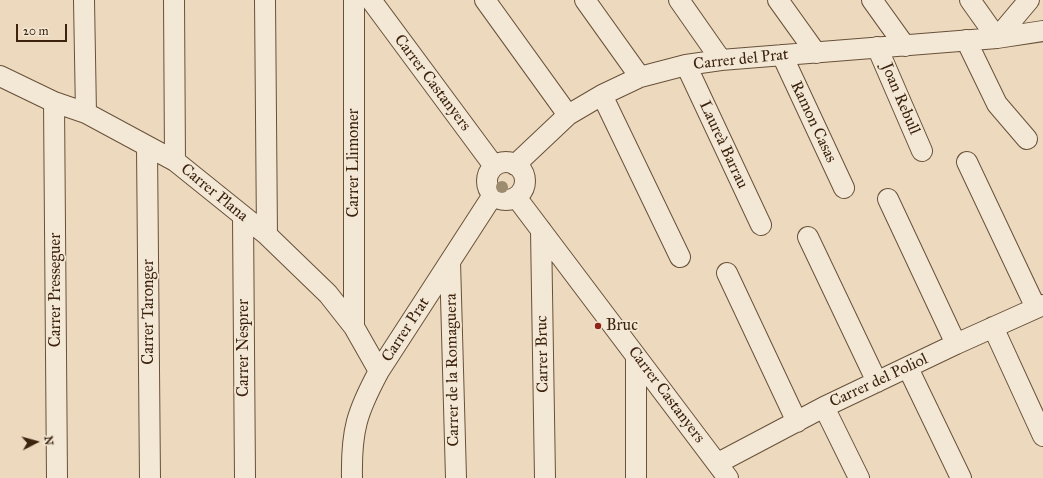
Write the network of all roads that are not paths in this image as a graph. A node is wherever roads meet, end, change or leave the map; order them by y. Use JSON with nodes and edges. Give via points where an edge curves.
{"nodes":[{"id":1,"x":84,"y":0,"type":"edge"},
{"id":2,"x":174,"y":0,"type":"edge"},
{"id":3,"x":265,"y":0,"type":"edge"},
{"id":4,"x":354,"y":0,"type":"edge"},
{"id":5,"x":371,"y":0,"type":"edge"},
{"id":6,"x":485,"y":0,"type":"edge"},
{"id":7,"x":585,"y":0,"type":"edge"},
{"id":8,"x":679,"y":0,"type":"edge"},
{"id":9,"x":778,"y":0,"type":"edge"},
{"id":10,"x":872,"y":0,"type":"edge"},
{"id":11,"x":970,"y":0,"type":"edge"},
{"id":12,"x":1029,"y":0,"type":"edge"},
{"id":13,"x":1039,"y":0,"type":"edge"},
{"id":14,"x":1043,"y":9,"type":"edge"},
{"id":15,"x":1043,"y":31,"type":"edge"},
{"id":16,"x":996,"y":38,"type":"junction"},
{"id":17,"x":966,"y":40,"type":"junction"},
{"id":18,"x":905,"y":46,"type":"junction"},
{"id":19,"x":877,"y":47,"type":"junction"},
{"id":20,"x":816,"y":52,"type":"junction"},
{"id":21,"x":782,"y":55,"type":"junction"},
{"id":22,"x":721,"y":60,"type":"junction"},
{"id":23,"x":686,"y":65,"type":"junction"},
{"id":24,"x":0,"y":76,"type":"edge"},
{"id":25,"x":640,"y":77,"type":"junction"},
{"id":26,"x":602,"y":95,"type":"junction"},
{"id":27,"x":54,"y":102,"type":"junction"},
{"id":28,"x":86,"y":114,"type":"junction"},
{"id":29,"x":568,"y":115,"type":"junction"},
{"id":30,"x":1027,"y":139,"type":"dead end"},
{"id":31,"x":148,"y":147,"type":"junction"},
{"id":32,"x":922,"y":151,"type":"dead end"},
{"id":33,"x":175,"y":161,"type":"junction"},
{"id":34,"x":967,"y":162,"type":"dead end"},
{"id":35,"x":515,"y":165,"type":"junction"},
{"id":36,"x":494,"y":166,"type":"junction"},
{"id":37,"x":844,"y":188,"type":"dead end"},
{"id":38,"x":493,"y":195,"type":"junction"},
{"id":39,"x":516,"y":197,"type":"junction"},
{"id":40,"x":888,"y":198,"type":"dead end"},
{"id":41,"x":243,"y":217,"type":"junction"},
{"id":42,"x":761,"y":225,"type":"dead end"},
{"id":43,"x":541,"y":230,"type":"junction"},
{"id":44,"x":267,"y":235,"type":"junction"},
{"id":45,"x":808,"y":237,"type":"dead end"},
{"id":46,"x":680,"y":257,"type":"dead end"},
{"id":47,"x":450,"y":261,"type":"junction"},
{"id":48,"x":727,"y":273,"type":"dead end"},
{"id":49,"x":1040,"y":306,"type":"edge"},
{"id":50,"x":354,"y":327,"type":"junction"},
{"id":51,"x":993,"y":327,"type":"junction"},
{"id":52,"x":956,"y":344,"type":"junction"},
{"id":53,"x":636,"y":356,"type":"junction"},
{"id":54,"x":908,"y":368,"type":"junction"},
{"id":55,"x":379,"y":371,"type":"junction"},
{"id":56,"x":876,"y":382,"type":"junction"},
{"id":57,"x":824,"y":407,"type":"junction"},
{"id":58,"x":798,"y":422,"type":"junction"},
{"id":59,"x":1043,"y":436,"type":"edge"},
{"id":60,"x":723,"y":471,"type":"edge"},
{"id":61,"x":57,"y":478,"type":"edge"},
{"id":62,"x":150,"y":478,"type":"edge"},
{"id":63,"x":245,"y":478,"type":"edge"},
{"id":64,"x":352,"y":478,"type":"edge"},
{"id":65,"x":456,"y":478,"type":"edge"},
{"id":66,"x":546,"y":478,"type":"edge"},
{"id":67,"x":636,"y":478,"type":"edge"},
{"id":68,"x":859,"y":478,"type":"edge"},
{"id":69,"x":961,"y":478,"type":"edge"}],
"edges":[{"from":1,"to":28,"type":"street"},
{"from":2,"to":33,"type":"street"},
{"from":3,"to":44,"type":"street"},
{"from":4,"to":50,"type":"street","name":"Carrer Llimoner"},
{"from":5,"to":36,"type":"street","name":"Carrer Castanyers"},
{"from":6,"to":29,"type":"street"},
{"from":7,"to":25,"type":"street"},
{"from":8,"to":22,"type":"street"},
{"from":9,"to":20,"type":"street"},
{"from":10,"to":18,"type":"street"},
{"from":11,"to":16,"type":"street"},
{"from":12,"to":16,"type":"street"},
{"from":13,"to":14,"type":"street"},
{"from":15,"to":16,"type":"street","name":"Carrer del Prat"},
{"from":16,"to":17,"type":"street","name":"Carrer del Prat"},
{"from":17,"to":18,"type":"street","name":"Carrer del Prat"},
{"from":17,"to":30,"type":"street","via":[[997,104]]},
{"from":18,"to":19,"type":"street","name":"Carrer del Prat"},
{"from":19,"to":20,"type":"street","name":"Carrer del Prat"},
{"from":19,"to":32,"type":"street","name":"Joan Rebull"},
{"from":20,"to":21,"type":"street","name":"Carrer del Prat"},
{"from":21,"to":22,"type":"street","name":"Carrer del Prat"},
{"from":21,"to":37,"type":"street","name":"Ramon Casas"},
{"from":22,"to":23,"type":"street","name":"Carrer del Prat"},
{"from":23,"to":25,"type":"street","name":"Carrer del Prat"},
{"from":23,"to":42,"type":"street","name":"Laureà Barrau"},
{"from":24,"to":27,"type":"street","name":"Carrer Plana"},
{"from":25,"to":26,"type":"street","name":"Carrer del Prat"},
{"from":26,"to":29,"type":"street","name":"Carrer del Prat"},
{"from":26,"to":46,"type":"street"},
{"from":27,"to":28,"type":"street","name":"Carrer Plana"},
{"from":27,"to":61,"type":"street","name":"Carrer Presseguer"},
{"from":28,"to":31,"type":"street","name":"Carrer Plana"},
{"from":29,"to":35,"type":"street","name":"Carrer del Prat"},
{"from":31,"to":33,"type":"street","name":"Carrer Plana"},
{"from":31,"to":62,"type":"street","name":"Carrer Taronger"},
{"from":33,"to":41,"type":"street","name":"Carrer Plana"},
{"from":34,"to":49,"type":"street"},
{"from":35,"to":36,"type":"street","via":[[504,162]]},
{"from":35,"to":39,"type":"street","via":[[525,180],[524,187]]},
{"from":36,"to":38,"type":"street","via":[[487,184]]},
{"from":38,"to":39,"type":"street","via":[[505,200]]},
{"from":38,"to":47,"type":"street","name":"Carrer Prat"},
{"from":39,"to":43,"type":"street","name":"Carrer Castanyers"},
{"from":40,"to":52,"type":"street"},
{"from":41,"to":44,"type":"street","name":"Carrer Plana"},
{"from":41,"to":63,"type":"street","name":"Carrer Nesprer"},
{"from":43,"to":53,"type":"street","name":"Carrer Castanyers"},
{"from":43,"to":66,"type":"street","name":"Carrer Bruc"},
{"from":44,"to":50,"type":"street","name":"Carrer Plana","via":[[328,294]]},
{"from":45,"to":56,"type":"street"},
{"from":47,"to":55,"type":"street","name":"Carrer Prat"},
{"from":47,"to":65,"type":"street","name":"Carrer de la Romaguera"},
{"from":48,"to":58,"type":"street"},
{"from":49,"to":51,"type":"street","name":"Carrer del Poliol"},
{"from":50,"to":55,"type":"street","name":"Carrer Plana"},
{"from":51,"to":52,"type":"street","name":"Carrer del Poliol"},
{"from":51,"to":59,"type":"street"},
{"from":52,"to":54,"type":"street","name":"Carrer del Poliol"},
{"from":53,"to":60,"type":"street","name":"Carrer Castanyers"},
{"from":53,"to":67,"type":"street"},
{"from":54,"to":56,"type":"street","name":"Carrer del Poliol"},
{"from":54,"to":69,"type":"street"},
{"from":55,"to":64,"type":"street","name":"Carrer Prat","via":[[353,433]]},
{"from":56,"to":57,"type":"street","name":"Carrer del Poliol"},
{"from":57,"to":58,"type":"street","name":"Carrer del Poliol"},
{"from":57,"to":68,"type":"street"},
{"from":58,"to":60,"type":"street","name":"Carrer del Poliol"}]}
